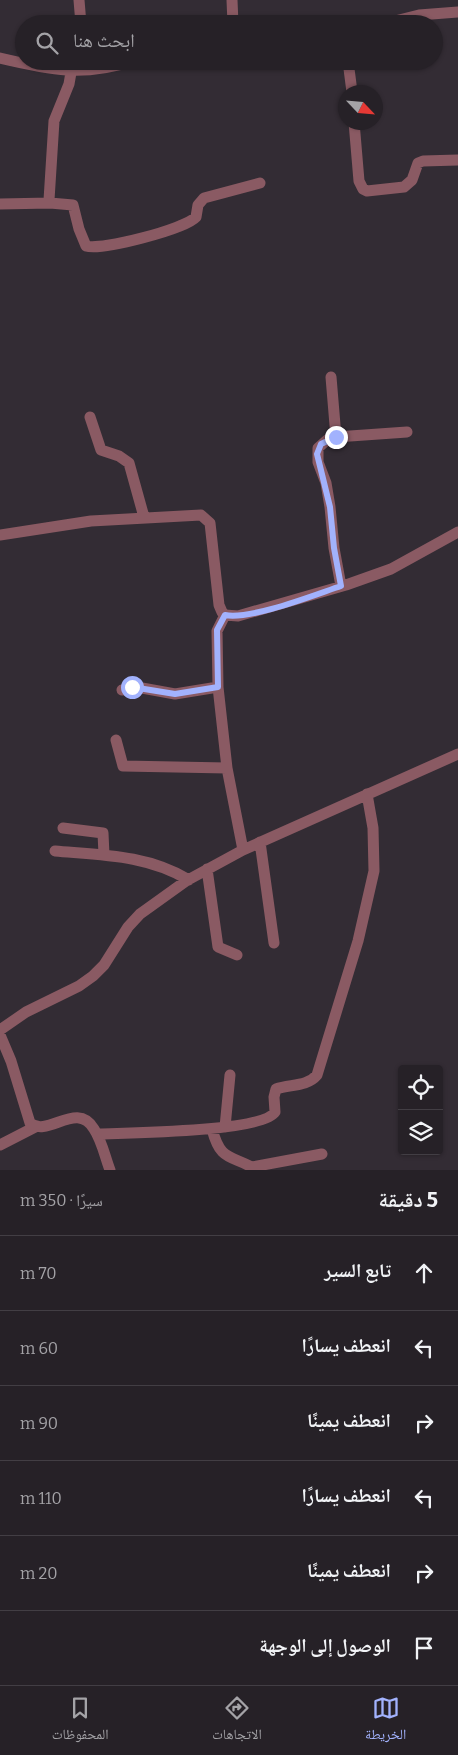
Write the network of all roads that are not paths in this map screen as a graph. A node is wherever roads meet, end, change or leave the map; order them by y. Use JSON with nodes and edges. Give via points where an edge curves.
{"nodes":[{"id":1,"x":79,"y":0,"type":"edge"},
{"id":2,"x":232,"y":0,"type":"edge"},
{"id":3,"x":458,"y":12,"type":"edge"},
{"id":4,"x":81,"y":15,"type":"edge"},
{"id":5,"x":233,"y":15,"type":"edge"},
{"id":6,"x":429,"y":15,"type":"edge"},
{"id":7,"x":0,"y":58,"type":"edge"},
{"id":8,"x":15,"y":60,"type":"edge"},
{"id":9,"x":72,"y":70,"type":"edge"},
{"id":10,"x":349,"y":70,"type":"edge"},
{"id":11,"x":351,"y":85,"type":"edge"},
{"id":12,"x":355,"y":130,"type":"edge"},
{"id":13,"x":458,"y":160,"type":"edge"},
{"id":14,"x":260,"y":183,"type":"dead end"},
{"id":15,"x":50,"y":203,"type":"junction"},
{"id":16,"x":0,"y":204,"type":"edge"},
{"id":17,"x":331,"y":377,"type":"dead end"},
{"id":18,"x":90,"y":417,"type":"dead end"},
{"id":19,"x":407,"y":432,"type":"dead end"},
{"id":20,"x":336,"y":437,"type":"junction"},
{"id":21,"x":144,"y":517,"type":"junction"},
{"id":22,"x":458,"y":532,"type":"edge"},
{"id":23,"x":0,"y":535,"type":"edge"},
{"id":24,"x":341,"y":586,"type":"junction"},
{"id":25,"x":225,"y":615,"type":"junction"},
{"id":26,"x":218,"y":687,"type":"junction"},
{"id":27,"x":122,"y":690,"type":"dead end"},
{"id":28,"x":116,"y":740,"type":"dead end"},
{"id":29,"x":458,"y":754,"type":"edge"},
{"id":30,"x":227,"y":768,"type":"junction"},
{"id":31,"x":367,"y":794,"type":"junction"},
{"id":32,"x":63,"y":828,"type":"dead end"},
{"id":33,"x":260,"y":842,"type":"junction"},
{"id":34,"x":243,"y":850,"type":"junction"},
{"id":35,"x":55,"y":851,"type":"dead end"},
{"id":36,"x":104,"y":855,"type":"junction"},
{"id":37,"x":207,"y":869,"type":"junction"},
{"id":38,"x":189,"y":880,"type":"junction"},
{"id":39,"x":274,"y":943,"type":"dead end"},
{"id":40,"x":238,"y":954,"type":"dead end"},
{"id":41,"x":0,"y":1030,"type":"edge"},
{"id":42,"x":0,"y":1034,"type":"edge"},
{"id":43,"x":230,"y":1075,"type":"dead end"},
{"id":44,"x":37,"y":1126,"type":"junction"},
{"id":45,"x":225,"y":1127,"type":"junction"},
{"id":46,"x":212,"y":1129,"type":"junction"},
{"id":47,"x":97,"y":1134,"type":"junction"},
{"id":48,"x":0,"y":1145,"type":"edge"},
{"id":49,"x":322,"y":1154,"type":"dead end"},
{"id":50,"x":255,"y":1168,"type":"edge"},
{"id":51,"x":110,"y":1170,"type":"edge"}],
"edges":[{"from":1,"to":4,"type":"street"},
{"from":2,"to":5,"type":"street"},
{"from":3,"to":6,"type":"street"},
{"from":7,"to":8,"type":"street"},
{"from":9,"to":15,"type":"street","via":[[54,121]]},
{"from":10,"to":11,"type":"street"},
{"from":12,"to":13,"type":"street","via":[[359,181],[362,189],[367,191],[404,187],[412,180],[418,163],[423,161]]},
{"from":14,"to":15,"type":"street","via":[[204,198],[198,205],[196,217],[189,222],[100,248],[84,243],[73,205]]},
{"from":15,"to":16,"type":"street"},
{"from":17,"to":20,"type":"street"},
{"from":18,"to":21,"type":"street","via":[[101,450],[129,463]]},
{"from":19,"to":20,"type":"street"},
{"from":20,"to":24,"type":"street","via":[[321,444],[317,454],[329,499]]},
{"from":21,"to":23,"type":"street","via":[[91,521]]},
{"from":21,"to":25,"type":"street","via":[[201,515],[210,523],[219,605]]},
{"from":22,"to":24,"type":"street","via":[[391,569]]},
{"from":24,"to":25,"type":"street","via":[[260,611]]},
{"from":25,"to":26,"type":"street","via":[[217,630]]},
{"from":26,"to":27,"type":"street","via":[[175,694],[137,688]]},
{"from":26,"to":30,"type":"street"},
{"from":28,"to":30,"type":"street","via":[[123,766]]},
{"from":29,"to":31,"type":"street"},
{"from":30,"to":34,"type":"street"},
{"from":31,"to":33,"type":"street"},
{"from":31,"to":45,"type":"street","via":[[374,828],[374,872],[358,941],[317,1075],[305,1084],[276,1089],[276,1112],[272,1116]]},
{"from":32,"to":36,"type":"street","via":[[102,834]]},
{"from":33,"to":34,"type":"street"},
{"from":33,"to":39,"type":"street"},
{"from":34,"to":37,"type":"street"},
{"from":35,"to":36,"type":"street"},
{"from":36,"to":38,"type":"street","via":[[152,862]]},
{"from":37,"to":38,"type":"street"},
{"from":37,"to":40,"type":"street","via":[[218,947]]},
{"from":38,"to":41,"type":"street","via":[[140,914],[93,976],[26,1012]]},
{"from":42,"to":44,"type":"street","via":[[29,1120]]},
{"from":43,"to":45,"type":"street"},
{"from":44,"to":47,"type":"street","via":[[73,1117],[82,1118]]},
{"from":44,"to":48,"type":"street"},
{"from":45,"to":46,"type":"street"},
{"from":46,"to":47,"type":"street"},
{"from":46,"to":50,"type":"street","via":[[216,1146],[223,1154]]},
{"from":47,"to":51,"type":"street"},
{"from":49,"to":50,"type":"street"}]}
